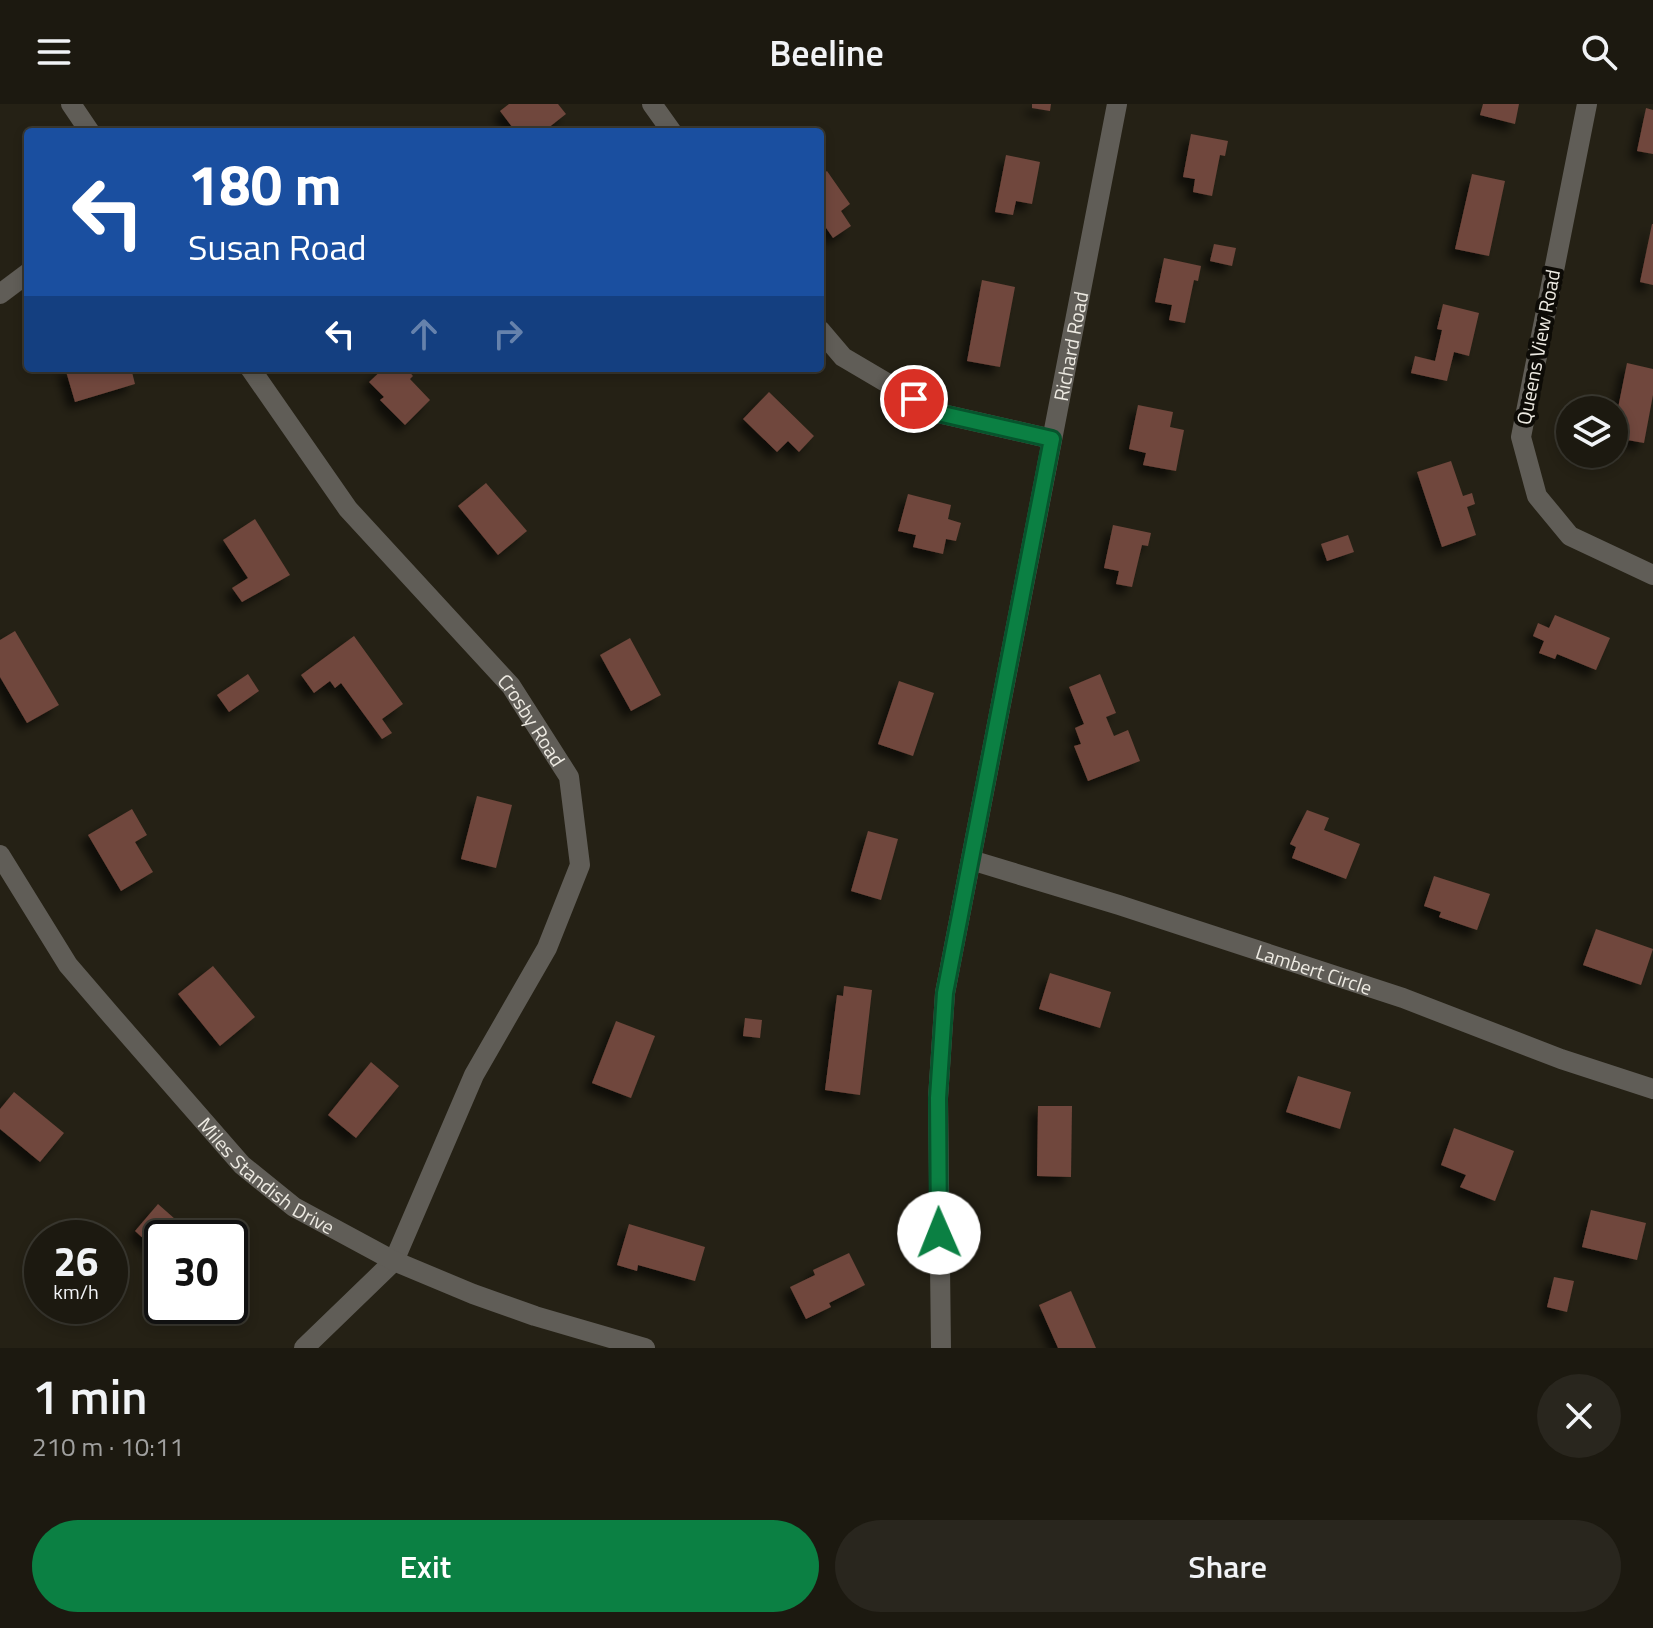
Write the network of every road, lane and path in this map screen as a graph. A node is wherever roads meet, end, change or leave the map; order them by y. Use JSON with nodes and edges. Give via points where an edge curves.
{"nodes":[{"id":1,"x":71,"y":104,"type":"edge"},
{"id":2,"x":652,"y":104,"type":"edge"},
{"id":3,"x":1117,"y":104,"type":"edge"},
{"id":4,"x":1587,"y":104,"type":"edge"},
{"id":5,"x":87,"y":128,"type":"edge"},
{"id":6,"x":669,"y":128,"type":"edge"},
{"id":7,"x":24,"y":276,"type":"edge"},
{"id":8,"x":0,"y":294,"type":"edge"},
{"id":9,"x":824,"y":335,"type":"edge"},
{"id":10,"x":253,"y":372,"type":"edge"},
{"id":11,"x":1052,"y":439,"type":"junction"},
{"id":12,"x":1653,"y":575,"type":"edge"},
{"id":13,"x":0,"y":855,"type":"edge"},
{"id":14,"x":971,"y":860,"type":"junction"},
{"id":15,"x":1653,"y":1089,"type":"edge"},
{"id":16,"x":394,"y":1261,"type":"junction"},
{"id":17,"x":304,"y":1348,"type":"edge"},
{"id":18,"x":645,"y":1348,"type":"edge"},
{"id":19,"x":941,"y":1348,"type":"edge"}],
"edges":[{"from":1,"to":5,"type":"street"},
{"from":2,"to":6,"type":"street"},
{"from":3,"to":11,"type":"street","name":"Richard Road"},
{"from":4,"to":12,"type":"street","name":"Queens View Road","via":[[1521,437],[1537,496],[1570,536]]},
{"from":7,"to":8,"type":"street"},
{"from":9,"to":11,"type":"street","via":[[843,357],[938,413]]},
{"from":10,"to":16,"type":"street","name":"Crosby Road","via":[[348,509],[511,686],[569,777],[580,865],[547,948],[474,1075]]},
{"from":11,"to":14,"type":"street","name":"Richard Road"},
{"from":13,"to":16,"type":"street","name":"Miles Standish Drive","via":[[68,965],[242,1165],[294,1207]]},
{"from":14,"to":15,"type":"street","name":"Lambert Circle","via":[[1403,998]]},
{"from":14,"to":19,"type":"street","name":"Richard Road","via":[[945,993],[938,1098]]},
{"from":16,"to":17,"type":"street"},
{"from":16,"to":18,"type":"street","name":"Miles Standish Drive","via":[[535,1316]]}]}
